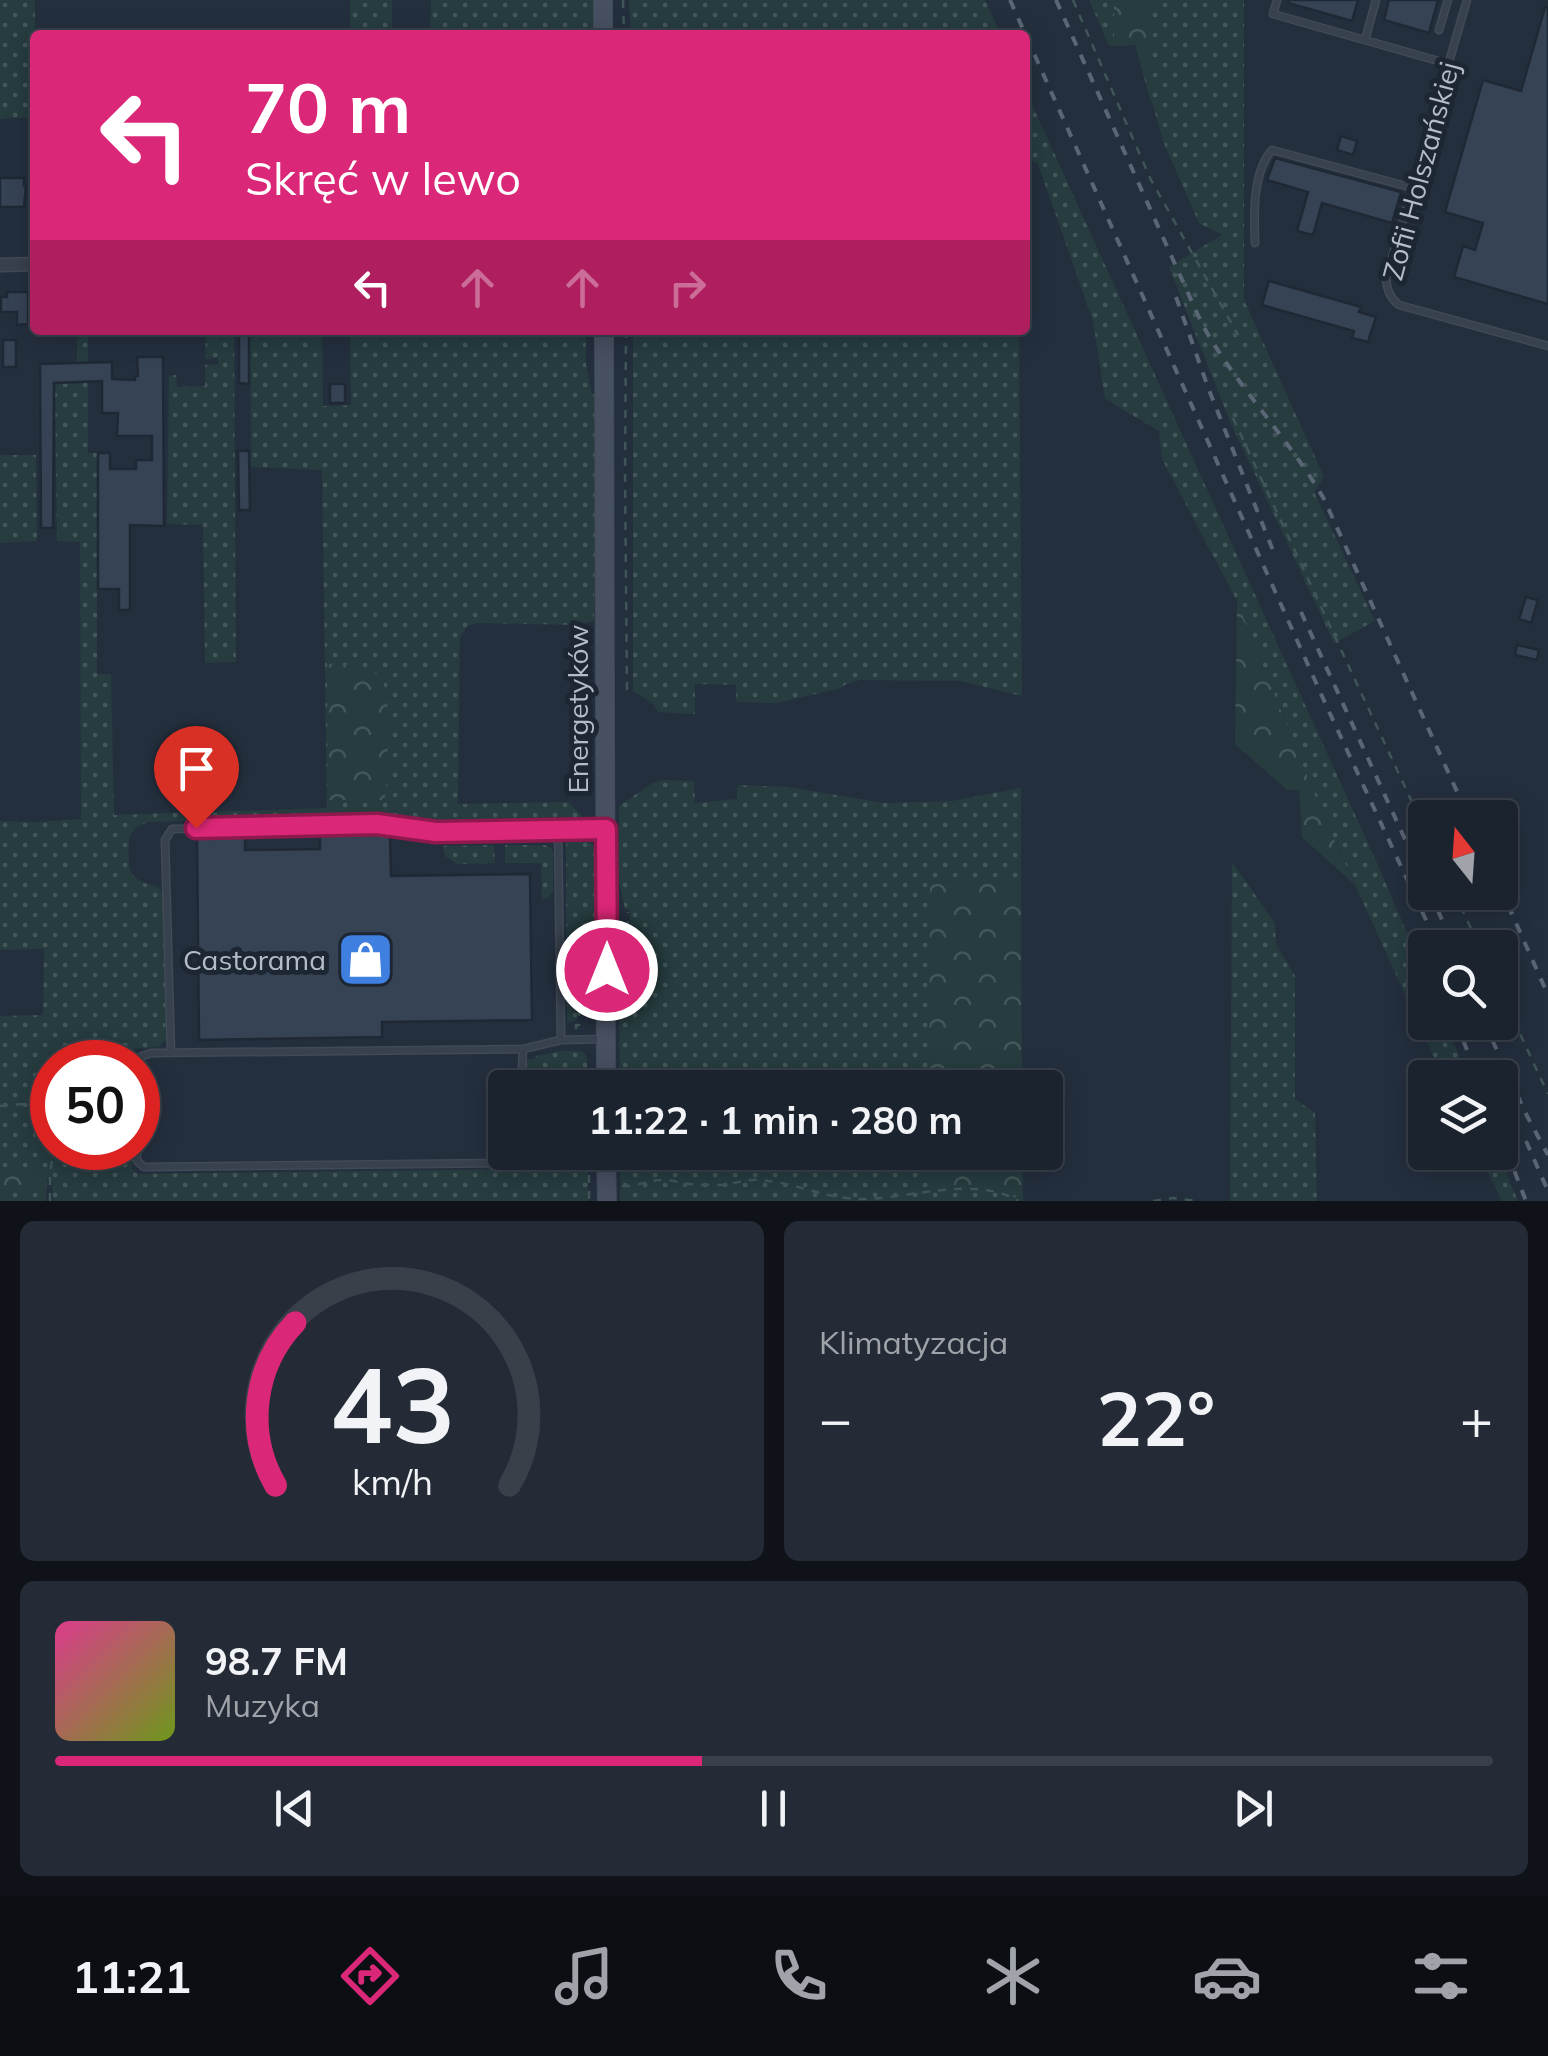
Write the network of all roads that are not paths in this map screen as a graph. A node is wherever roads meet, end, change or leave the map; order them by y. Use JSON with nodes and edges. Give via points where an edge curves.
{"nodes":[{"id":1,"x":603,"y":0,"type":"edge"},
{"id":2,"x":1277,"y":0,"type":"edge"},
{"id":3,"x":1376,"y":0,"type":"edge"},
{"id":4,"x":1448,"y":0,"type":"edge"},
{"id":5,"x":1467,"y":0,"type":"edge"},
{"id":6,"x":603,"y":30,"type":"edge"},
{"id":7,"x":1439,"y":30,"type":"dead end"},
{"id":8,"x":1364,"y":40,"type":"junction"},
{"id":9,"x":1449,"y":64,"type":"junction"},
{"id":10,"x":1413,"y":188,"type":"junction"},
{"id":11,"x":1255,"y":243,"type":"dead end"},
{"id":12,"x":30,"y":264,"type":"edge"},
{"id":13,"x":0,"y":265,"type":"edge"},
{"id":14,"x":604,"y":335,"type":"edge"},
{"id":15,"x":1548,"y":346,"type":"edge"},
{"id":16,"x":606,"y":829,"type":"junction"},
{"id":17,"x":558,"y":830,"type":"junction"},
{"id":18,"x":606,"y":1039,"type":"junction"},
{"id":19,"x":561,"y":1040,"type":"junction"},
{"id":20,"x":523,"y":1049,"type":"junction"},
{"id":21,"x":160,"y":1053,"type":"edge"},
{"id":22,"x":170,"y":1053,"type":"junction"},
{"id":23,"x":522,"y":1070,"type":"edge"},
{"id":24,"x":606,"y":1070,"type":"edge"},
{"id":25,"x":488,"y":1163,"type":"edge"},
{"id":26,"x":160,"y":1167,"type":"edge"}],
"edges":[{"from":1,"to":6,"type":"main road"},
{"from":2,"to":8,"type":"lane","via":[[1273,14]]},
{"from":3,"to":8,"type":"lane"},
{"from":4,"to":7,"type":"lane"},
{"from":5,"to":9,"type":"lane","name":"Zofii Holszańskiej"},
{"from":8,"to":9,"type":"lane"},
{"from":9,"to":10,"type":"lane","name":"Zofii Holszańskiej"},
{"from":10,"to":11,"type":"lane","via":[[1272,150],[1254,196]]},
{"from":10,"to":15,"type":"lane","name":"Zofii Holszańskiej","via":[[1386,278],[1394,300]]},
{"from":12,"to":13,"type":"street"},
{"from":14,"to":16,"type":"main road","name":"Energetyków"},
{"from":16,"to":17,"type":"lane"},
{"from":16,"to":18,"type":"main road","name":"Energetyków"},
{"from":17,"to":19,"type":"lane"},
{"from":17,"to":22,"type":"lane","via":[[436,832],[377,824],[172,829],[165,840]]},
{"from":18,"to":19,"type":"lane"},
{"from":18,"to":24,"type":"main road","name":"Energetyków"},
{"from":19,"to":20,"type":"lane"},
{"from":20,"to":22,"type":"lane"},
{"from":20,"to":23,"type":"lane"},
{"from":21,"to":22,"type":"lane"},
{"from":25,"to":26,"type":"lane"}]}
